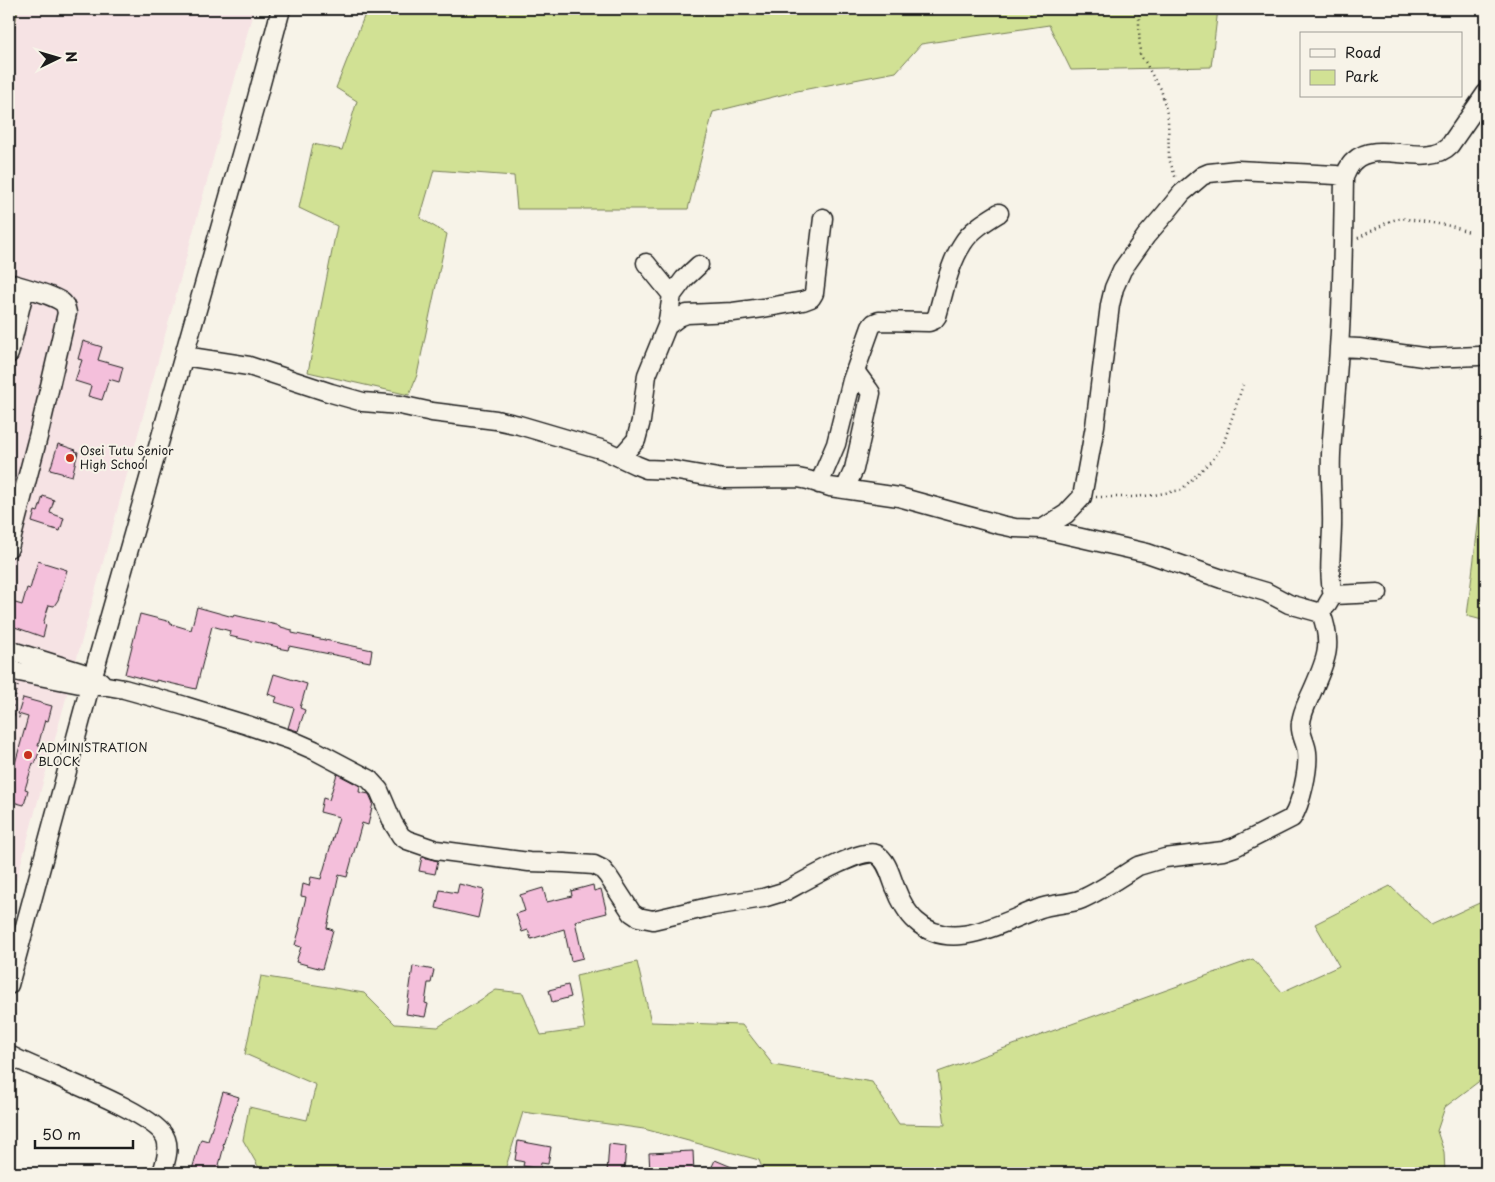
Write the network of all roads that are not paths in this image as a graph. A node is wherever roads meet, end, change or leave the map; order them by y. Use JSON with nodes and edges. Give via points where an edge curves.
{"nodes":[{"id":1,"x":281,"y":9,"type":"edge"},
{"id":2,"x":1486,"y":93,"type":"edge"},
{"id":3,"x":1344,"y":177,"type":"junction"},
{"id":4,"x":999,"y":213,"type":"dead end"},
{"id":5,"x":823,"y":218,"type":"dead end"},
{"id":6,"x":646,"y":263,"type":"dead end"},
{"id":7,"x":699,"y":265,"type":"dead end"},
{"id":8,"x":17,"y":286,"type":"edge"},
{"id":9,"x":672,"y":295,"type":"junction"},
{"id":10,"x":667,"y":326,"type":"junction"},
{"id":11,"x":1340,"y":348,"type":"junction"},
{"id":12,"x":9,"y":354,"type":"edge"},
{"id":13,"x":184,"y":356,"type":"junction"},
{"id":14,"x":1479,"y":356,"type":"dead end"},
{"id":15,"x":855,"y":371,"type":"junction"},
{"id":16,"x":621,"y":457,"type":"junction"},
{"id":17,"x":819,"y":484,"type":"junction"},
{"id":18,"x":845,"y":489,"type":"junction"},
{"id":19,"x":1042,"y":529,"type":"junction"},
{"id":20,"x":9,"y":548,"type":"edge"},
{"id":21,"x":1378,"y":593,"type":"dead end"},
{"id":22,"x":1334,"y":595,"type":"junction"},
{"id":23,"x":1321,"y":614,"type":"junction"},
{"id":24,"x":9,"y":650,"type":"edge"},
{"id":25,"x":9,"y":670,"type":"edge"},
{"id":26,"x":91,"y":681,"type":"junction"},
{"id":27,"x":9,"y":985,"type":"edge"},
{"id":28,"x":9,"y":1055,"type":"edge"},
{"id":29,"x":162,"y":1173,"type":"edge"}],
"edges":[{"from":1,"to":13,"type":"street"},
{"from":2,"to":3,"type":"street","via":[[1444,151],[1420,155],[1371,153],[1355,159]]},
{"from":3,"to":11,"type":"street"},
{"from":3,"to":19,"type":"street","via":[[1236,170],[1209,173],[1182,192],[1137,248],[1114,288],[1082,497],[1066,514]]},
{"from":4,"to":15,"type":"street","via":[[963,242],[952,264],[934,320],[874,323]]},
{"from":5,"to":10,"type":"street","via":[[811,298],[733,312],[687,314]]},
{"from":6,"to":9,"type":"street"},
{"from":7,"to":9,"type":"street"},
{"from":8,"to":12,"type":"street"},
{"from":8,"to":20,"type":"street","via":[[62,302],[67,317]]},
{"from":9,"to":10,"type":"street"},
{"from":10,"to":16,"type":"street","via":[[647,375],[636,440]]},
{"from":11,"to":14,"type":"street","via":[[1430,358]]},
{"from":11,"to":22,"type":"street","via":[[1331,456],[1330,560]]},
{"from":13,"to":16,"type":"street","via":[[249,366],[363,402],[519,425]]},
{"from":13,"to":26,"type":"street"},
{"from":15,"to":17,"type":"street","via":[[836,444]]},
{"from":15,"to":18,"type":"street","via":[[871,394],[854,469]]},
{"from":16,"to":17,"type":"street","via":[[646,468],[714,479],[798,478]]},
{"from":17,"to":18,"type":"street"},
{"from":18,"to":19,"type":"street","via":[[898,497],[1000,525]]},
{"from":19,"to":23,"type":"street","via":[[1147,553],[1266,592],[1289,604]]},
{"from":21,"to":22,"type":"street"},
{"from":22,"to":23,"type":"street"},
{"from":23,"to":26,"type":"street","via":[[1328,646],[1301,724],[1307,769],[1292,818],[1235,847],[1165,858],[1138,866],[1083,898],[1047,905],[984,930],[959,935],[942,934],[918,923],[896,892],[883,860],[869,852],[852,857],[775,895],[645,919],[632,913],[608,876],[594,865],[529,862],[419,845],[401,836],[379,790],[369,779],[314,750],[185,706]]},
{"from":24,"to":26,"type":"street"},
{"from":25,"to":26,"type":"street"},
{"from":26,"to":27,"type":"street"},
{"from":28,"to":29,"type":"street","via":[[94,1092],[158,1127],[168,1146]]}]}
